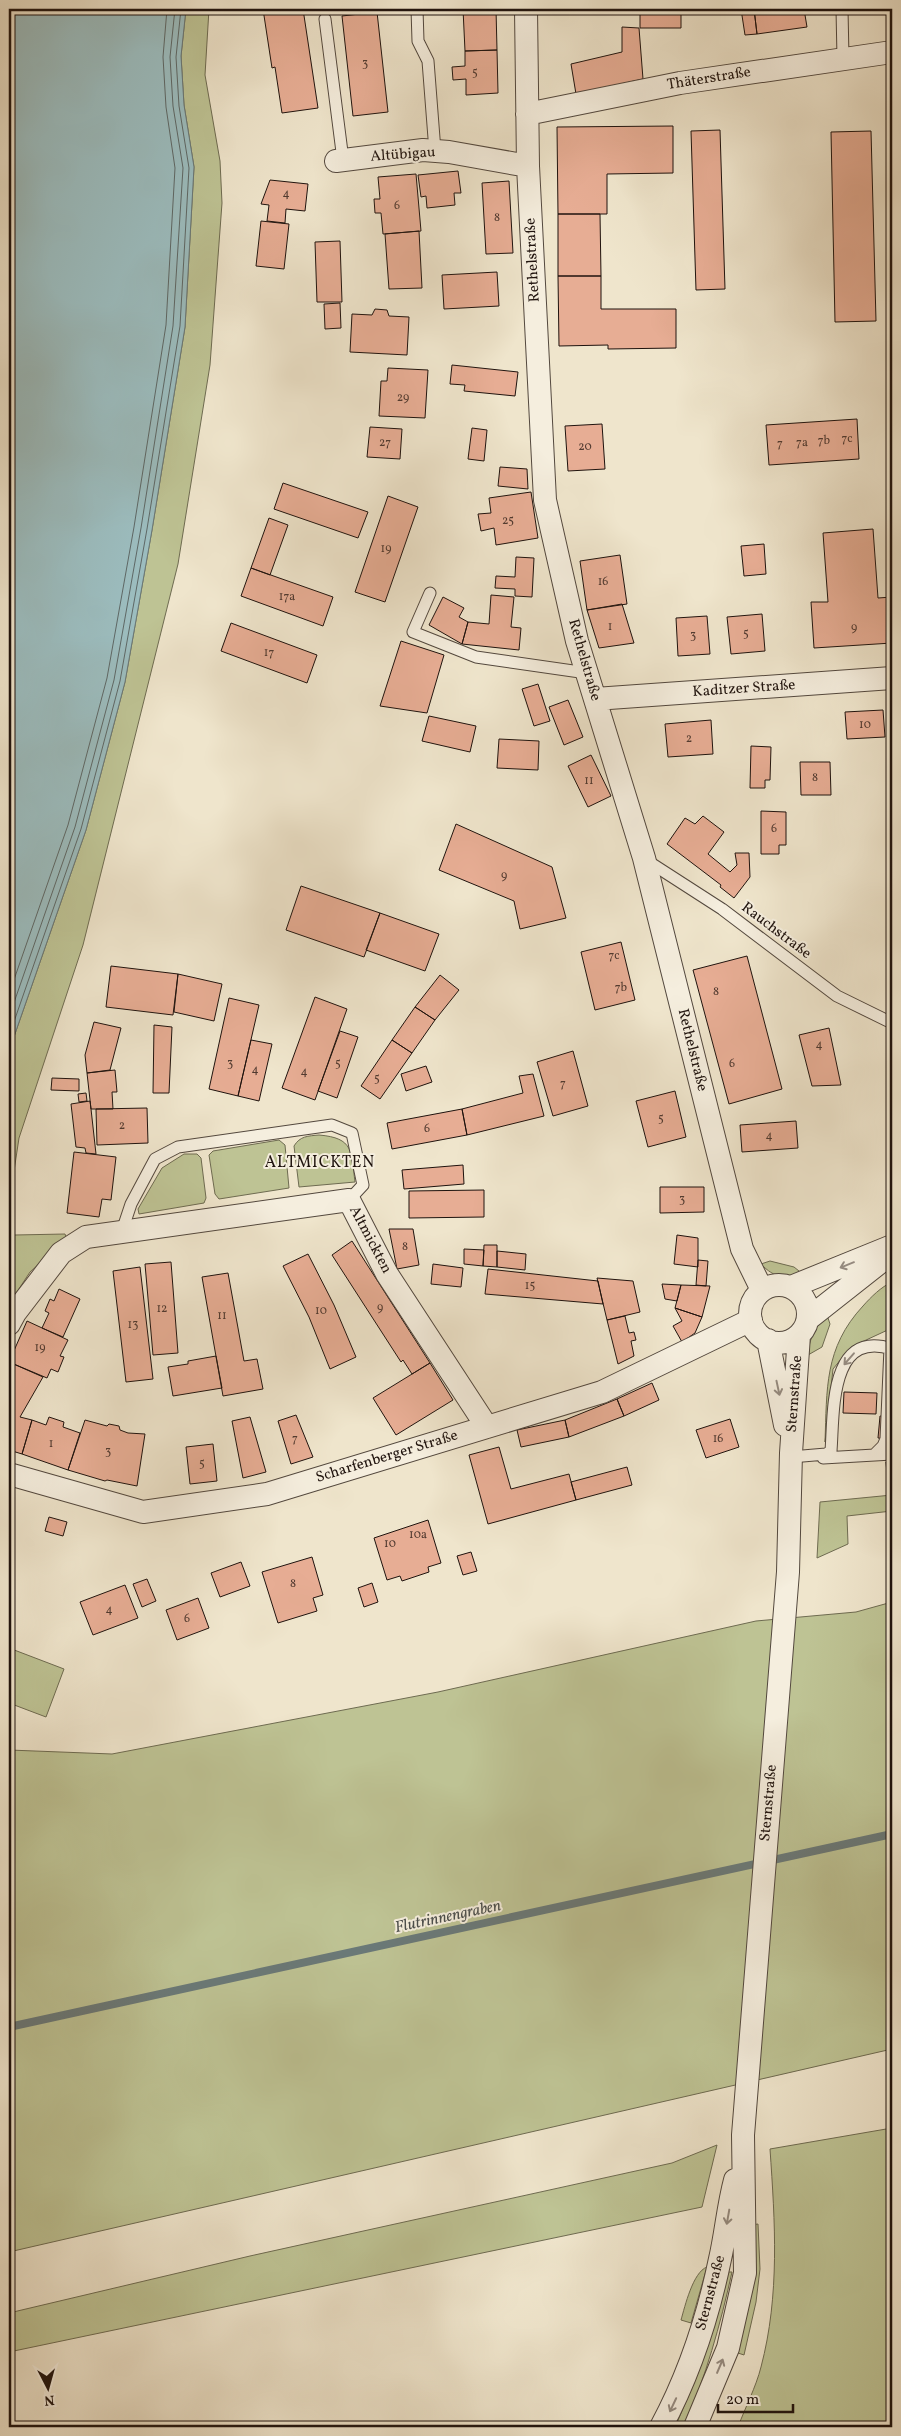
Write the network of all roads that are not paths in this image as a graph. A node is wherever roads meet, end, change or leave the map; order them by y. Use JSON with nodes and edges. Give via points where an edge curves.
{"nodes":[{"id":1,"x":417,"y":9,"type":"edge"},
{"id":2,"x":526,"y":9,"type":"edge"},
{"id":3,"x":842,"y":9,"type":"edge"},
{"id":4,"x":325,"y":19,"type":"dead end"},
{"id":5,"x":892,"y":52,"type":"edge"},
{"id":6,"x":844,"y":58,"type":"junction"},
{"id":7,"x":527,"y":114,"type":"junction"},
{"id":8,"x":435,"y":151,"type":"junction"},
{"id":9,"x":340,"y":161,"type":"joint"},
{"id":10,"x":528,"y":166,"type":"junction"},
{"id":11,"x":430,"y":593,"type":"dead end"},
{"id":12,"x":587,"y":673,"type":"junction"},
{"id":13,"x":892,"y":678,"type":"edge"},
{"id":14,"x":595,"y":699,"type":"junction"},
{"id":15,"x":644,"y":858,"type":"junction"},
{"id":16,"x":892,"y":1023,"type":"edge"},
{"id":17,"x":349,"y":1200,"type":"junction"},
{"id":18,"x":121,"y":1234,"type":"junction"},
{"id":19,"x":892,"y":1246,"type":"edge"},
{"id":20,"x":892,"y":1252,"type":"edge"},
{"id":21,"x":791,"y":1287,"type":"junction"},
{"id":22,"x":762,"y":1290,"type":"junction"},
{"id":23,"x":751,"y":1320,"type":"junction"},
{"id":24,"x":9,"y":1324,"type":"edge"},
{"id":25,"x":803,"y":1327,"type":"junction"},
{"id":26,"x":768,"y":1340,"type":"junction"},
{"id":27,"x":891,"y":1349,"type":"edge"},
{"id":28,"x":487,"y":1427,"type":"junction"},
{"id":29,"x":875,"y":1454,"type":"junction"},
{"id":30,"x":892,"y":1454,"type":"edge"},
{"id":31,"x":791,"y":1457,"type":"junction"},
{"id":32,"x":9,"y":1474,"type":"edge"},
{"id":33,"x":743,"y":2144,"type":"junction"},
{"id":34,"x":661,"y":2427,"type":"edge"},
{"id":35,"x":695,"y":2427,"type":"edge"}],
"edges":[{"from":1,"to":8,"type":"lane","via":[[418,41],[428,62]]},
{"from":2,"to":7,"type":"street","name":"Rethelstraße"},
{"from":3,"to":6,"type":"lane"},
{"from":4,"to":9,"type":"lane"},
{"from":5,"to":6,"type":"street","name":"Thäterstraße"},
{"from":6,"to":7,"type":"street","name":"Thäterstraße","via":[[680,83]]},
{"from":7,"to":10,"type":"street","name":"Rethelstraße"},
{"from":8,"to":9,"type":"street","name":"Altübigau"},
{"from":8,"to":10,"type":"street","name":"Altübigau"},
{"from":10,"to":12,"type":"street","name":"Rethelstraße","via":[[546,500]]},
{"from":11,"to":12,"type":"lane","via":[[413,632],[476,657]]},
{"from":12,"to":14,"type":"street","name":"Rethelstraße"},
{"from":13,"to":14,"type":"street","name":"Kaditzer Straße"},
{"from":14,"to":15,"type":"street","name":"Rethelstraße"},
{"from":15,"to":16,"type":"lane","name":"Rauchstraße","via":[[722,909],[837,996]]},
{"from":15,"to":22,"type":"street","name":"Rethelstraße","via":[[742,1249]]},
{"from":17,"to":18,"type":"street","name":"Altmickten"},
{"from":17,"to":18,"type":"lane","via":[[363,1185],[352,1133],[332,1125],[178,1147],[155,1159],[131,1204]]},
{"from":17,"to":28,"type":"street","name":"Altmickten","via":[[387,1274]]},
{"from":18,"to":24,"type":"street","name":"Altmickten","via":[[86,1237],[61,1253]]},
{"from":19,"to":21,"type":"street","one_way":true},
{"from":20,"to":25,"type":"street"},
{"from":21,"to":22,"type":"street","via":[[771,1286]]},
{"from":21,"to":25,"type":"street","via":[[805,1300]]},
{"from":22,"to":23,"type":"street","via":[[752,1303]]},
{"from":23,"to":26,"type":"street","via":[[760,1336]]},
{"from":23,"to":28,"type":"street","name":"Scharfenberger Straße","via":[[602,1392]]},
{"from":25,"to":26,"type":"street","via":[[784,1342]]},
{"from":25,"to":31,"type":"street","name":"Sternstraße"},
{"from":26,"to":31,"type":"street","name":"Sternstraße","one_way":true},
{"from":27,"to":29,"type":"lane","via":[[886,1439]]},
{"from":27,"to":31,"type":"lane","one_way":true,"via":[[878,1345],[866,1347],[852,1354],[841,1368],[835,1389],[831,1451]]},
{"from":28,"to":32,"type":"street","name":"Scharfenberger Straße","via":[[267,1494],[143,1512]]},
{"from":29,"to":30,"type":"lane"},
{"from":29,"to":31,"type":"lane"},
{"from":31,"to":33,"type":"street","name":"Sternstraße","via":[[786,1597]]},
{"from":33,"to":34,"type":"street","name":"Sternstraße","one_way":true,"via":[[707,2314],[688,2371]]},
{"from":35,"to":33,"type":"street","name":"Sternstraße","one_way":true,"via":[[728,2348],[745,2273]]}]}
